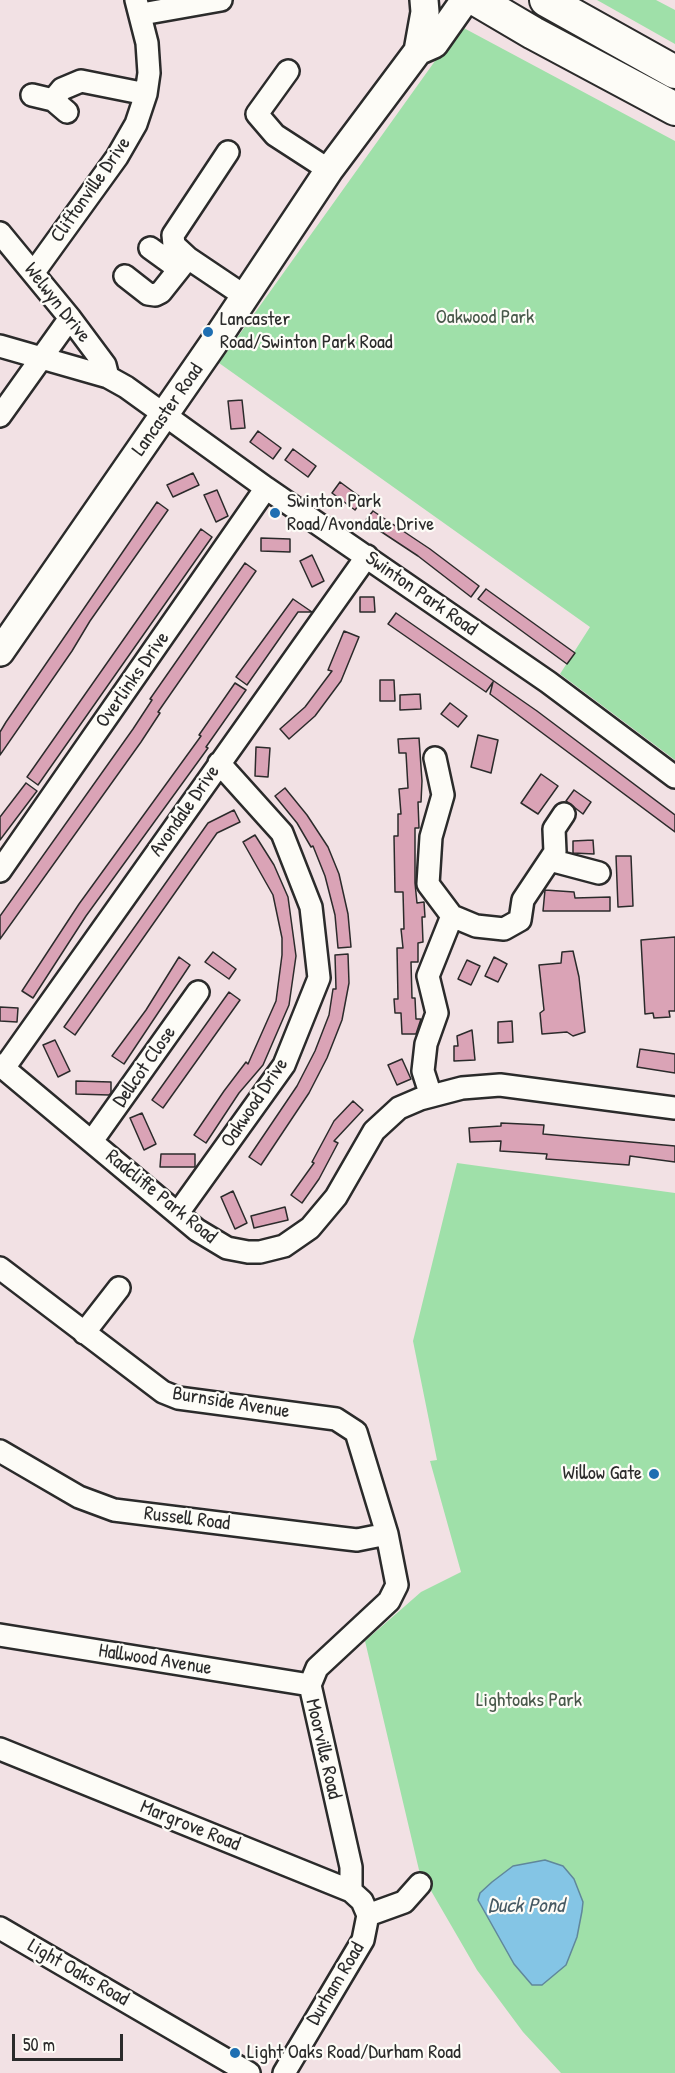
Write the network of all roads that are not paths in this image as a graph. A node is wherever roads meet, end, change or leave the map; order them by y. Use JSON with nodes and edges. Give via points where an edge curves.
{"nodes":[{"id":1,"x":221,"y":0,"type":"edge"},
{"id":2,"x":424,"y":0,"type":"edge"},
{"id":3,"x":447,"y":0,"type":"edge"},
{"id":4,"x":465,"y":0,"type":"edge"},
{"id":5,"x":477,"y":0,"type":"edge"},
{"id":6,"x":546,"y":0,"type":"edge"},
{"id":7,"x":139,"y":7,"type":"edge"},
{"id":8,"x":419,"y":44,"type":"junction"},
{"id":9,"x":288,"y":71,"type":"dead end"},
{"id":10,"x":675,"y":72,"type":"edge"},
{"id":11,"x":146,"y":94,"type":"junction"},
{"id":12,"x":32,"y":95,"type":"dead end"},
{"id":13,"x":675,"y":109,"type":"edge"},
{"id":14,"x":228,"y":152,"type":"dead end"},
{"id":15,"x":329,"y":170,"type":"junction"},
{"id":16,"x":0,"y":233,"type":"edge"},
{"id":17,"x":150,"y":248,"type":"dead end"},
{"id":18,"x":183,"y":264,"type":"junction"},
{"id":19,"x":34,"y":272,"type":"junction"},
{"id":20,"x":125,"y":276,"type":"dead end"},
{"id":21,"x":246,"y":297,"type":"junction"},
{"id":22,"x":70,"y":318,"type":"junction"},
{"id":23,"x":0,"y":346,"type":"edge"},
{"id":24,"x":41,"y":358,"type":"junction"},
{"id":25,"x":108,"y":377,"type":"junction"},
{"id":26,"x":0,"y":416,"type":"edge"},
{"id":27,"x":164,"y":416,"type":"junction"},
{"id":28,"x":266,"y":488,"type":"junction"},
{"id":29,"x":367,"y":556,"type":"junction"},
{"id":30,"x":0,"y":652,"type":"edge"},
{"id":31,"x":435,"y":758,"type":"dead end"},
{"id":32,"x":219,"y":763,"type":"junction"},
{"id":33,"x":675,"y":777,"type":"edge"},
{"id":34,"x":564,"y":814,"type":"dead end"},
{"id":35,"x":550,"y":860,"type":"junction"},
{"id":36,"x":0,"y":871,"type":"edge"},
{"id":37,"x":599,"y":873,"type":"dead end"},
{"id":38,"x":452,"y":916,"type":"junction"},
{"id":39,"x":198,"y":992,"type":"dead end"},
{"id":40,"x":2,"y":1067,"type":"edge"},
{"id":41,"x":431,"y":1096,"type":"junction"},
{"id":42,"x":675,"y":1108,"type":"edge"},
{"id":43,"x":92,"y":1141,"type":"junction"},
{"id":44,"x":178,"y":1213,"type":"junction"},
{"id":45,"x":0,"y":1268,"type":"edge"},
{"id":46,"x":118,"y":1288,"type":"dead end"},
{"id":47,"x":84,"y":1333,"type":"junction"},
{"id":48,"x":0,"y":1451,"type":"edge"},
{"id":49,"x":387,"y":1534,"type":"junction"},
{"id":50,"x":0,"y":1635,"type":"edge"},
{"id":51,"x":309,"y":1685,"type":"junction"},
{"id":52,"x":0,"y":1749,"type":"edge"},
{"id":53,"x":420,"y":1884,"type":"dead end"},
{"id":54,"x":351,"y":1891,"type":"junction"},
{"id":55,"x":368,"y":1915,"type":"junction"},
{"id":56,"x":0,"y":1928,"type":"edge"},
{"id":57,"x":249,"y":2073,"type":"edge"},
{"id":58,"x":284,"y":2073,"type":"edge"}],
"edges":[{"from":1,"to":7,"type":"street"},
{"from":2,"to":8,"type":"main road"},
{"from":3,"to":8,"type":"main road","name":"Lancaster Road"},
{"from":4,"to":8,"type":"main road","name":"Lancaster Road","via":[[434,44]]},
{"from":5,"to":13,"type":"highway"},
{"from":6,"to":10,"type":"highway"},
{"from":7,"to":11,"type":"street","name":"Cliftonville Drive","via":[[149,73]]},
{"from":8,"to":15,"type":"main road","name":"Lancaster Road"},
{"from":9,"to":15,"type":"street","via":[[257,114],[276,135]]},
{"from":11,"to":12,"type":"street","via":[[81,81],[62,89],[60,106]]},
{"from":11,"to":19,"type":"street","name":"Cliftonville Drive","via":[[136,124],[117,157]]},
{"from":14,"to":18,"type":"street","via":[[173,235]]},
{"from":15,"to":21,"type":"main road","name":"Lancaster Road"},
{"from":16,"to":19,"type":"street","name":"Welwyn Drive"},
{"from":17,"to":18,"type":"street"},
{"from":18,"to":20,"type":"street","via":[[155,295],[147,294]]},
{"from":18,"to":21,"type":"street"},
{"from":19,"to":22,"type":"street","name":"Welwyn Drive"},
{"from":21,"to":27,"type":"main road","name":"Lancaster Road"},
{"from":22,"to":24,"type":"street"},
{"from":22,"to":25,"type":"street","name":"Welwyn Drive","via":[[105,364]]},
{"from":23,"to":24,"type":"street","name":"Swinton Park Road"},
{"from":24,"to":25,"type":"street","name":"Swinton Park Road"},
{"from":24,"to":26,"type":"street"},
{"from":25,"to":27,"type":"street","name":"Swinton Park Road"},
{"from":27,"to":28,"type":"street","name":"Swinton Park Road"},
{"from":27,"to":30,"type":"main road","name":"Lancaster Road"},
{"from":28,"to":29,"type":"street","name":"Swinton Park Road"},
{"from":28,"to":36,"type":"street","name":"Overlinks Drive"},
{"from":29,"to":32,"type":"street","name":"Avondale Drive"},
{"from":29,"to":33,"type":"street","name":"Swinton Park Road","via":[[548,682]]},
{"from":31,"to":38,"type":"street","via":[[443,795],[431,837],[428,884]]},
{"from":32,"to":40,"type":"street","name":"Avondale Drive"},
{"from":32,"to":44,"type":"street","name":"Oakwood Drive","via":[[282,833],[311,907],[319,978],[284,1065]]},
{"from":34,"to":35,"type":"street","via":[[554,829],[555,852]]},
{"from":35,"to":37,"type":"street"},
{"from":35,"to":38,"type":"street","via":[[523,900],[520,920],[504,930],[476,926]]},
{"from":38,"to":41,"type":"street","via":[[428,976],[437,1013],[426,1044],[423,1071]]},
{"from":39,"to":43,"type":"street","name":"Dellcot Close"},
{"from":40,"to":43,"type":"street","name":"Radcliffe Park Road"},
{"from":41,"to":42,"type":"street","name":"Radcliffe Park Road","via":[[462,1088],[500,1085]]},
{"from":41,"to":44,"type":"street","name":"Radcliffe Park Road","via":[[399,1108],[382,1123],[329,1208],[310,1228],[284,1246],[260,1252],[227,1248]]},
{"from":43,"to":44,"type":"street","name":"Radcliffe Park Road"},
{"from":45,"to":47,"type":"street","name":"Burnside Avenue"},
{"from":46,"to":47,"type":"street"},
{"from":47,"to":49,"type":"street","name":"Burnside Avenue","via":[[170,1395],[344,1421],[359,1438]]},
{"from":48,"to":49,"type":"street","name":"Russell Road","via":[[79,1497],[114,1510],[357,1540]]},
{"from":49,"to":51,"type":"street","name":"Moorville Road","via":[[398,1580],[393,1596],[317,1668]]},
{"from":50,"to":51,"type":"street","name":"Hallwood Avenue"},
{"from":51,"to":54,"type":"street","name":"Moorville Road","via":[[351,1867]]},
{"from":52,"to":54,"type":"street","name":"Margrove Road"},
{"from":53,"to":55,"type":"street","name":"Durham Road","via":[[404,1902]]},
{"from":54,"to":55,"type":"street","via":[[362,1901]]},
{"from":55,"to":58,"type":"street","name":"Durham Road","via":[[363,1940]]},
{"from":56,"to":57,"type":"street","name":"Light Oaks Road"}]}
